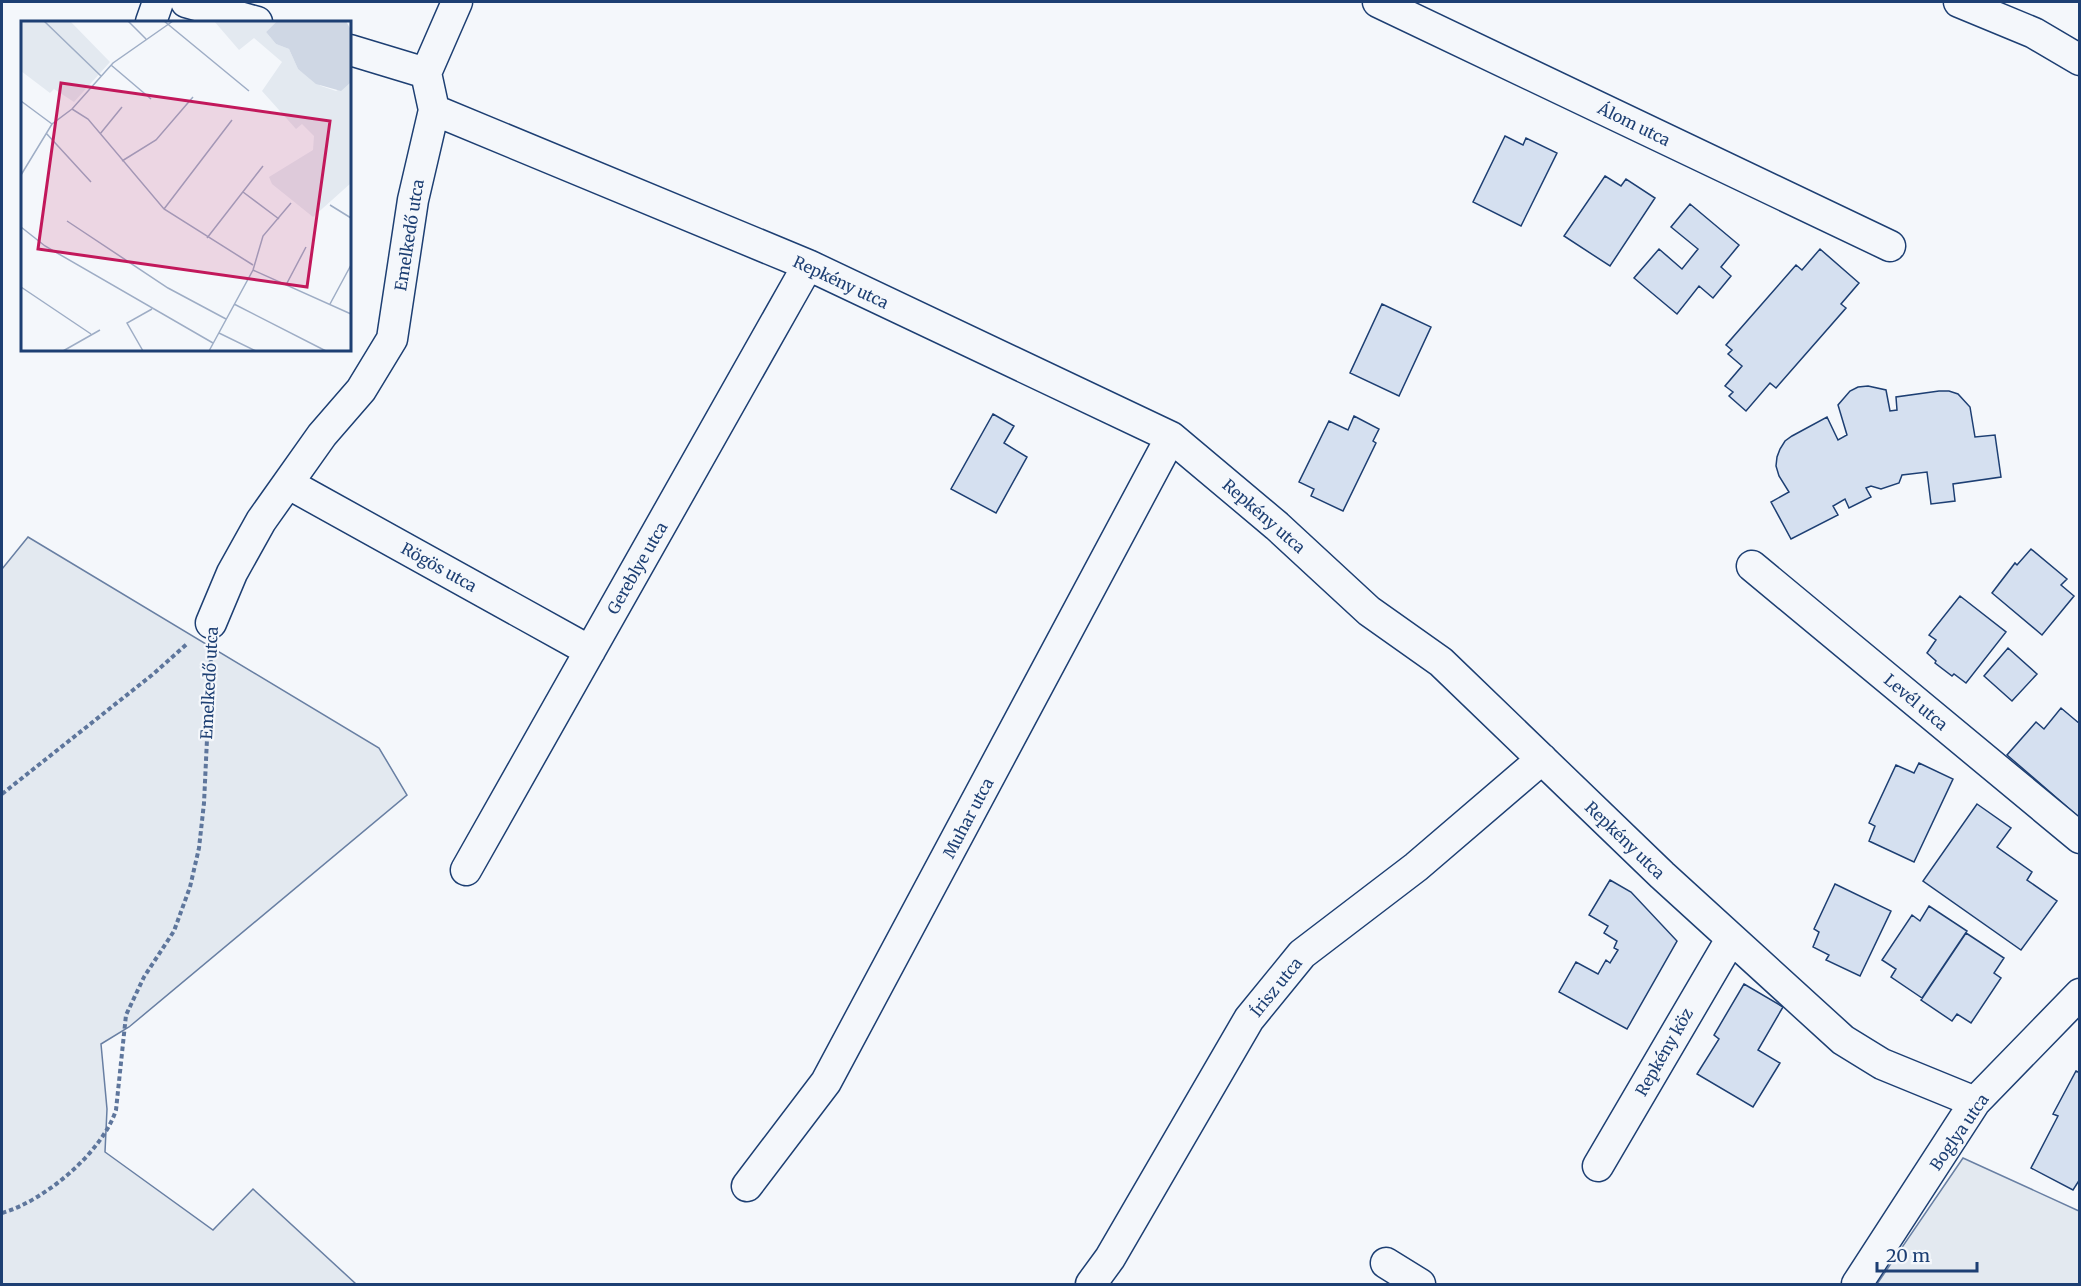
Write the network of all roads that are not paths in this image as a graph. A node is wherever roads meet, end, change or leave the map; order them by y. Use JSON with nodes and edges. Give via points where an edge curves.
{"nodes":[{"id":1,"x":158,"y":2,"type":"edge"},
{"id":2,"x":186,"y":2,"type":"edge"},
{"id":3,"x":457,"y":2,"type":"edge"},
{"id":4,"x":1378,"y":2,"type":"edge"},
{"id":5,"x":1959,"y":2,"type":"edge"},
{"id":6,"x":151,"y":21,"type":"edge"},
{"id":7,"x":253,"y":21,"type":"edge"},
{"id":8,"x":351,"y":50,"type":"edge"},
{"id":9,"x":2079,"y":60,"type":"edge"},
{"id":10,"x":426,"y":73,"type":"junction"},
{"id":11,"x":434,"y":110,"type":"junction"},
{"id":12,"x":1890,"y":246,"type":"dead end"},
{"id":13,"x":808,"y":266,"type":"junction"},
{"id":14,"x":1171,"y":437,"type":"junction"},
{"id":15,"x":289,"y":484,"type":"junction"},
{"id":16,"x":1752,"y":566,"type":"dead end"},
{"id":17,"x":211,"y":623,"type":"road end"},
{"id":18,"x":590,"y":651,"type":"junction"},
{"id":19,"x":1542,"y":759,"type":"junction"},
{"id":20,"x":2079,"y":838,"type":"edge"},
{"id":21,"x":466,"y":870,"type":"dead end"},
{"id":22,"x":1731,"y":939,"type":"junction"},
{"id":23,"x":2079,"y":994,"type":"edge"},
{"id":24,"x":1975,"y":1102,"type":"junction"},
{"id":25,"x":1598,"y":1166,"type":"dead end"},
{"id":26,"x":747,"y":1186,"type":"dead end"},
{"id":27,"x":1386,"y":1263,"type":"dead end"},
{"id":28,"x":1091,"y":1284,"type":"edge"},
{"id":29,"x":1420,"y":1284,"type":"edge"},
{"id":30,"x":1857,"y":1284,"type":"edge"}],
"edges":[{"from":1,"to":6,"type":"street"},
{"from":2,"to":7,"type":"street"},
{"from":3,"to":10,"type":"street"},
{"from":4,"to":12,"type":"street","name":"Álom utca"},
{"from":5,"to":9,"type":"street","via":[[2034,33]]},
{"from":8,"to":10,"type":"street"},
{"from":10,"to":11,"type":"street","name":"Emelkedő utca"},
{"from":11,"to":13,"type":"street","name":"Repkény utca"},
{"from":11,"to":15,"type":"street","name":"Emelkedő utca","via":[[413,200],[392,339],[361,390],[322,435]]},
{"from":13,"to":14,"type":"street","name":"Repkény utca"},
{"from":13,"to":18,"type":"street","name":"Gereblye utca"},
{"from":14,"to":19,"type":"street","name":"Repkény utca","via":[[1369,610],[1441,662]]},
{"from":14,"to":26,"type":"street","name":"Muhar utca","via":[[826,1082]]},
{"from":15,"to":17,"type":"street","name":"Emelkedő utca","via":[[261,520]]},
{"from":15,"to":18,"type":"street","name":"Rögös utca"},
{"from":16,"to":20,"type":"street","name":"Levél utca"},
{"from":18,"to":21,"type":"street","name":"Gereblye utca"},
{"from":19,"to":22,"type":"street","name":"Repkény utca"},
{"from":19,"to":28,"type":"street","name":"Írisz utca","via":[[1416,867],[1302,954],[1250,1019]]},
{"from":22,"to":24,"type":"street","name":"Repkény utca","via":[[1843,1040],[1882,1064]]},
{"from":22,"to":25,"type":"street","name":"Repkény köz"},
{"from":23,"to":24,"type":"street","name":"Boglya utca"},
{"from":24,"to":30,"type":"street","name":"Boglya utca"},
{"from":27,"to":29,"type":"street"}]}
